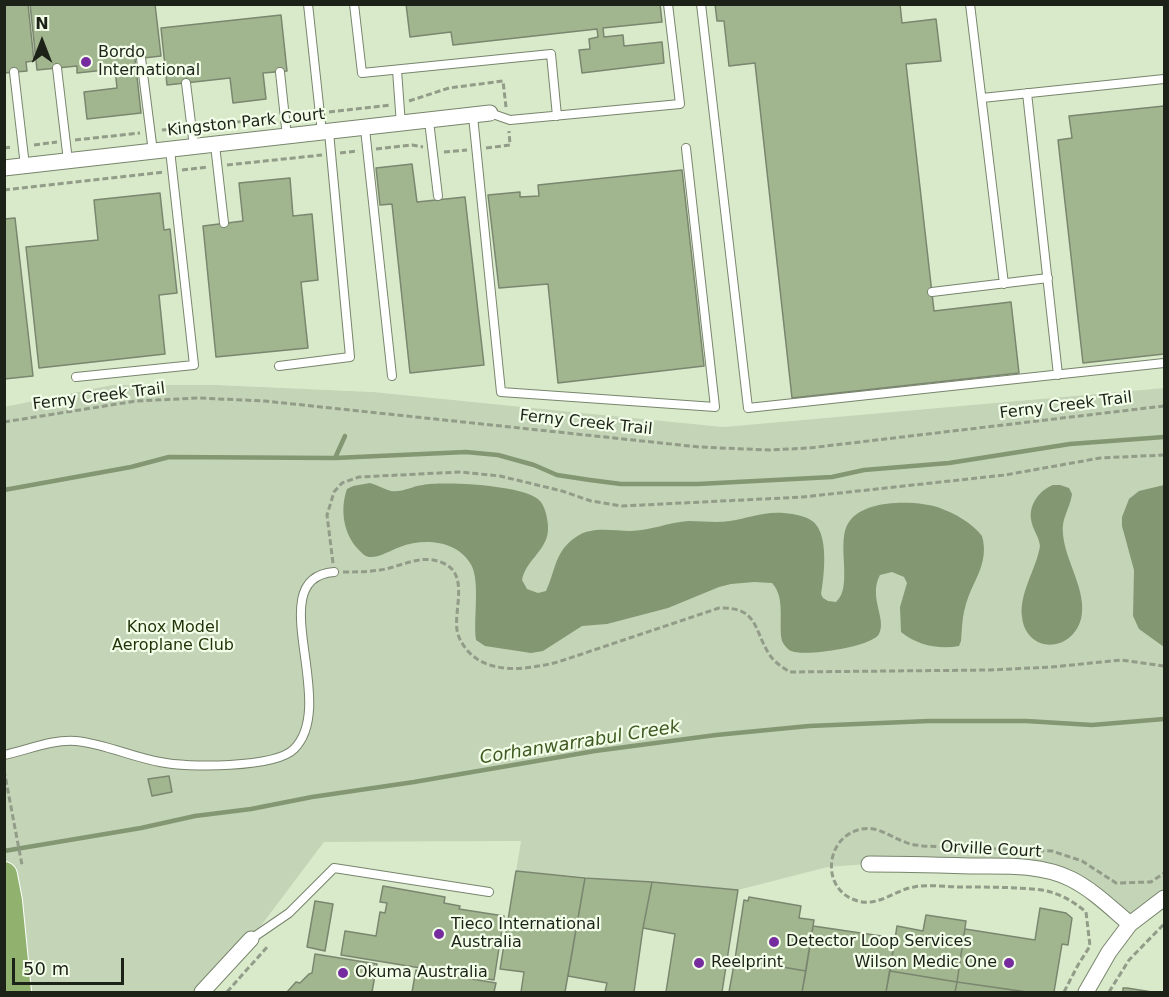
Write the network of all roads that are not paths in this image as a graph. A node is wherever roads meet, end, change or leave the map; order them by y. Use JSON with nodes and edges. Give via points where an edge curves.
{"nodes":[{"id":1,"x":308,"y":4,"type":"edge"},
{"id":2,"x":354,"y":4,"type":"edge"},
{"id":3,"x":668,"y":4,"type":"edge"},
{"id":4,"x":701,"y":4,"type":"edge"},
{"id":5,"x":970,"y":4,"type":"edge"},
{"id":6,"x":141,"y":58,"type":"dead end"},
{"id":7,"x":57,"y":68,"type":"dead end"},
{"id":8,"x":397,"y":70,"type":"junction"},
{"id":9,"x":14,"y":72,"type":"dead end"},
{"id":10,"x":280,"y":72,"type":"dead end"},
{"id":11,"x":1164,"y":79,"type":"edge"},
{"id":12,"x":186,"y":83,"type":"dead end"},
{"id":13,"x":1027,"y":93,"type":"junction"},
{"id":14,"x":982,"y":98,"type":"junction"},
{"id":15,"x":490,"y":114,"type":"joint"},
{"id":16,"x":557,"y":116,"type":"junction"},
{"id":17,"x":473,"y":117,"type":"junction"},
{"id":18,"x":429,"y":122,"type":"junction"},
{"id":19,"x":401,"y":125,"type":"junction"},
{"id":20,"x":365,"y":129,"type":"junction"},
{"id":21,"x":326,"y":133,"type":"junction"},
{"id":22,"x":287,"y":137,"type":"junction"},
{"id":23,"x":216,"y":145,"type":"junction"},
{"id":24,"x":194,"y":147,"type":"junction"},
{"id":25,"x":686,"y":148,"type":"dead end"},
{"id":26,"x":170,"y":150,"type":"junction"},
{"id":27,"x":153,"y":152,"type":"junction"},
{"id":28,"x":68,"y":161,"type":"junction"},
{"id":29,"x":25,"y":166,"type":"junction"},
{"id":30,"x":4,"y":168,"type":"edge"},
{"id":31,"x":438,"y":196,"type":"dead end"},
{"id":32,"x":224,"y":223,"type":"dead end"},
{"id":33,"x":1048,"y":278,"type":"junction"},
{"id":34,"x":1004,"y":284,"type":"junction"},
{"id":35,"x":932,"y":292,"type":"dead end"},
{"id":36,"x":1164,"y":363,"type":"edge"},
{"id":37,"x":279,"y":366,"type":"dead end"},
{"id":38,"x":392,"y":375,"type":"dead end"},
{"id":39,"x":1058,"y":375,"type":"junction"},
{"id":40,"x":76,"y":377,"type":"dead end"},
{"id":41,"x":334,"y":572,"type":"road end"},
{"id":42,"x":4,"y":755,"type":"edge"},
{"id":43,"x":869,"y":864,"type":"dead end"},
{"id":44,"x":14,"y":872,"type":"edge"},
{"id":45,"x":489,"y":892,"type":"dead end"},
{"id":46,"x":1164,"y":898,"type":"edge"},
{"id":47,"x":1130,"y":924,"type":"junction"},
{"id":48,"x":251,"y":939,"type":"joint"},
{"id":49,"x":18,"y":993,"type":"edge"},
{"id":50,"x":202,"y":993,"type":"edge"},
{"id":51,"x":1086,"y":993,"type":"edge"}],
"edges":[{"from":1,"to":21,"type":"lane","via":[[320,112]]},
{"from":2,"to":8,"type":"lane","via":[[362,73]]},
{"from":3,"to":16,"type":"lane","via":[[680,104]]},
{"from":4,"to":39,"type":"lane","via":[[748,408]]},
{"from":5,"to":14,"type":"lane"},
{"from":6,"to":27,"type":"lane"},
{"from":7,"to":28,"type":"lane"},
{"from":8,"to":16,"type":"lane","via":[[551,54]]},
{"from":8,"to":19,"type":"lane"},
{"from":9,"to":29,"type":"lane"},
{"from":10,"to":22,"type":"lane"},
{"from":11,"to":13,"type":"lane"},
{"from":12,"to":24,"type":"lane"},
{"from":13,"to":14,"type":"lane"},
{"from":13,"to":33,"type":"lane"},
{"from":14,"to":34,"type":"lane"},
{"from":15,"to":16,"type":"lane","via":[[508,119]]},
{"from":15,"to":17,"type":"street","name":"Kingston Park Court"},
{"from":17,"to":18,"type":"street","name":"Kingston Park Court"},
{"from":17,"to":25,"type":"lane","via":[[501,392],[715,407]]},
{"from":18,"to":19,"type":"street","name":"Kingston Park Court"},
{"from":18,"to":31,"type":"lane"},
{"from":19,"to":20,"type":"street","name":"Kingston Park Court"},
{"from":20,"to":21,"type":"street","name":"Kingston Park Court"},
{"from":20,"to":38,"type":"lane"},
{"from":21,"to":22,"type":"street","name":"Kingston Park Court"},
{"from":21,"to":37,"type":"lane","via":[[350,357]]},
{"from":22,"to":23,"type":"street","name":"Kingston Park Court"},
{"from":23,"to":24,"type":"street","name":"Kingston Park Court"},
{"from":23,"to":32,"type":"lane"},
{"from":24,"to":26,"type":"street","name":"Kingston Park Court"},
{"from":26,"to":27,"type":"street","name":"Kingston Park Court"},
{"from":26,"to":40,"type":"lane","via":[[194,364]]},
{"from":27,"to":28,"type":"street","name":"Kingston Park Court"},
{"from":28,"to":29,"type":"street","name":"Kingston Park Court"},
{"from":29,"to":30,"type":"street","name":"Kingston Park Court"},
{"from":33,"to":34,"type":"lane"},
{"from":33,"to":39,"type":"lane"},
{"from":34,"to":35,"type":"lane"},
{"from":36,"to":39,"type":"lane"},
{"from":41,"to":42,"type":"lane","via":[[313,578],[301,600],[309,719],[305,734],[282,757],[255,763],[176,765],[76,741],[53,742]]},
{"from":43,"to":47,"type":"street","name":"Orville Court","via":[[1001,866],[1051,872],[1085,887]]},
{"from":44,"to":49,"type":"highway","via":[[9,901]]},
{"from":45,"to":48,"type":"lane","via":[[334,868],[289,913]]},
{"from":46,"to":47,"type":"street"},
{"from":47,"to":51,"type":"street"},
{"from":48,"to":50,"type":"street"}]}
